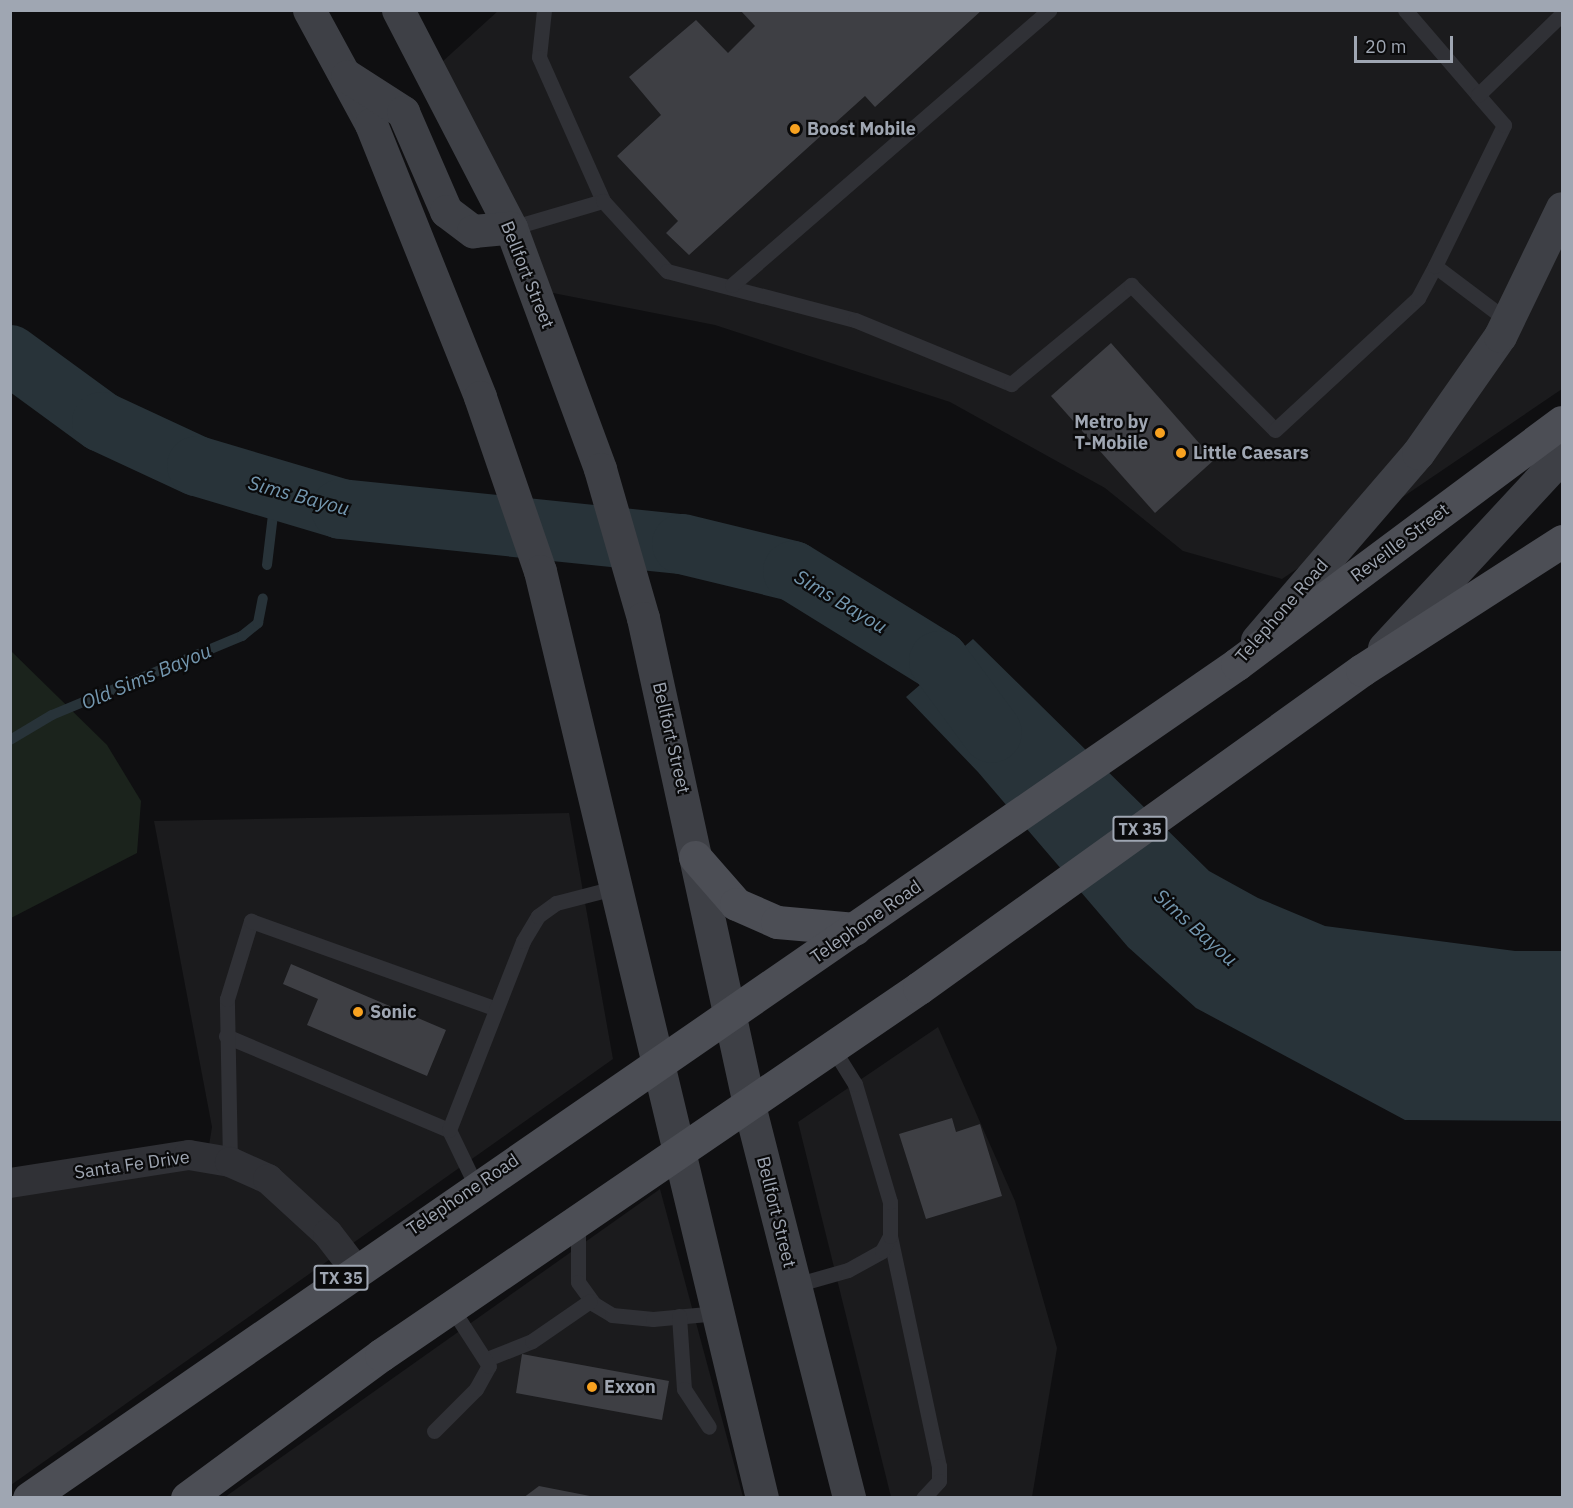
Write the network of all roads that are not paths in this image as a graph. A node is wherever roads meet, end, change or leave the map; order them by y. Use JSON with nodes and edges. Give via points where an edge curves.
{"nodes":[{"id":1,"x":309,"y":10,"type":"edge"},
{"id":2,"x":398,"y":10,"type":"edge"},
{"id":3,"x":544,"y":10,"type":"edge"},
{"id":4,"x":1049,"y":10,"type":"edge"},
{"id":5,"x":1405,"y":10,"type":"edge"},
{"id":6,"x":1563,"y":14,"type":"edge"},
{"id":7,"x":343,"y":73,"type":"junction"},
{"id":8,"x":1478,"y":95,"type":"junction"},
{"id":9,"x":603,"y":201,"type":"junction"},
{"id":10,"x":1563,"y":208,"type":"edge"},
{"id":11,"x":511,"y":228,"type":"junction"},
{"id":12,"x":1435,"y":266,"type":"junction"},
{"id":13,"x":732,"y":285,"type":"junction"},
{"id":14,"x":1508,"y":321,"type":"junction"},
{"id":15,"x":1563,"y":422,"type":"edge"},
{"id":16,"x":1563,"y":456,"type":"edge"},
{"id":17,"x":1563,"y":541,"type":"edge"},
{"id":18,"x":1237,"y":664,"type":"junction"},
{"id":19,"x":1362,"y":670,"type":"junction"},
{"id":20,"x":695,"y":857,"type":"junction"},
{"id":21,"x":614,"y":888,"type":"junction"},
{"id":22,"x":855,"y":929,"type":"junction"},
{"id":23,"x":494,"y":1008,"type":"junction"},
{"id":24,"x":729,"y":1016,"type":"junction"},
{"id":25,"x":226,"y":1036,"type":"junction"},
{"id":26,"x":832,"y":1047,"type":"junction"},
{"id":27,"x":657,"y":1064,"type":"junction"},
{"id":28,"x":749,"y":1105,"type":"junction"},
{"id":29,"x":449,"y":1130,"type":"junction"},
{"id":30,"x":678,"y":1151,"type":"junction"},
{"id":31,"x":230,"y":1162,"type":"junction"},
{"id":32,"x":10,"y":1183,"type":"edge"},
{"id":33,"x":476,"y":1186,"type":"junction"},
{"id":34,"x":579,"y":1219,"type":"junction"},
{"id":35,"x":890,"y":1236,"type":"junction"},
{"id":36,"x":355,"y":1269,"type":"junction"},
{"id":37,"x":795,"y":1285,"type":"junction"},
{"id":38,"x":590,"y":1300,"type":"junction"},
{"id":39,"x":451,"y":1307,"type":"junction"},
{"id":40,"x":718,"y":1313,"type":"junction"},
{"id":41,"x":679,"y":1316,"type":"junction"},
{"id":42,"x":487,"y":1359,"type":"junction"},
{"id":43,"x":709,"y":1427,"type":"dead end"},
{"id":44,"x":434,"y":1431,"type":"dead end"},
{"id":45,"x":939,"y":1481,"type":"junction"},
{"id":46,"x":29,"y":1497,"type":"edge"},
{"id":47,"x":187,"y":1497,"type":"edge"},
{"id":48,"x":762,"y":1497,"type":"edge"},
{"id":49,"x":849,"y":1497,"type":"edge"},
{"id":50,"x":923,"y":1497,"type":"edge"},
{"id":51,"x":943,"y":1497,"type":"edge"}],
"edges":[{"from":1,"to":7,"type":"main road"},
{"from":2,"to":11,"type":"main road","name":"Bellfort Street"},
{"from":3,"to":9,"type":"lane","via":[[539,57]]},
{"from":4,"to":13,"type":"lane"},
{"from":5,"to":8,"type":"lane"},
{"from":6,"to":8,"type":"lane"},
{"from":7,"to":11,"type":"main road","via":[[403,112],[446,211],[473,231]]},
{"from":7,"to":21,"type":"main road","via":[[371,124],[437,290],[540,571]]},
{"from":8,"to":12,"type":"lane","via":[[1504,125]]},
{"from":9,"to":11,"type":"lane"},
{"from":9,"to":13,"type":"lane","via":[[667,271]]},
{"from":10,"to":14,"type":"main road","name":"Telephone Road"},
{"from":11,"to":20,"type":"main road","name":"Bellfort Street","via":[[600,469],[679,770]]},
{"from":12,"to":13,"type":"lane","via":[[1418,297],[1275,430],[1131,285],[1011,384],[855,320]]},
{"from":12,"to":14,"type":"lane"},
{"from":14,"to":18,"type":"main road","name":"Telephone Road","via":[[1418,453]]},
{"from":15,"to":18,"type":"main road","name":"Reveille Street","number":"TX 35"},
{"from":16,"to":19,"type":"main road"},
{"from":17,"to":19,"type":"main road","number":"TX 35"},
{"from":18,"to":22,"type":"main road","name":"Telephone Road","number":"TX 35"},
{"from":19,"to":26,"type":"main road","number":"TX 35"},
{"from":20,"to":22,"type":"main road","via":[[736,904],[777,922]]},
{"from":20,"to":24,"type":"main road","name":"Bellfort Street"},
{"from":21,"to":23,"type":"lane","via":[[556,903],[538,916]]},
{"from":21,"to":27,"type":"main road"},
{"from":22,"to":24,"type":"main road","name":"Telephone Road","number":"TX 35"},
{"from":23,"to":25,"type":"lane","via":[[251,921],[227,999]]},
{"from":23,"to":29,"type":"lane"},
{"from":24,"to":27,"type":"main road","name":"Telephone Road","number":"TX 35"},
{"from":24,"to":28,"type":"main road","name":"Bellfort Street"},
{"from":25,"to":29,"type":"lane"},
{"from":25,"to":31,"type":"lane"},
{"from":26,"to":28,"type":"main road","number":"TX 35"},
{"from":26,"to":35,"type":"lane","via":[[855,1084],[890,1202]]},
{"from":27,"to":30,"type":"main road"},
{"from":27,"to":33,"type":"main road","name":"Telephone Road","number":"TX 35"},
{"from":28,"to":30,"type":"main road","number":"TX 35"},
{"from":28,"to":37,"type":"main road","name":"Bellfort Street"},
{"from":29,"to":33,"type":"lane"},
{"from":30,"to":34,"type":"main road","number":"TX 35"},
{"from":30,"to":40,"type":"main road"},
{"from":31,"to":32,"type":"street","name":"Santa Fe Drive","via":[[189,1155]]},
{"from":31,"to":36,"type":"street","name":"Santa Fe Drive","via":[[268,1179],[328,1234]]},
{"from":33,"to":36,"type":"main road","name":"Telephone Road","number":"TX 35"},
{"from":34,"to":38,"type":"lane","via":[[578,1282]]},
{"from":34,"to":39,"type":"main road","number":"TX 35"},
{"from":35,"to":37,"type":"lane","via":[[882,1251],[848,1270]]},
{"from":35,"to":45,"type":"lane"},
{"from":36,"to":46,"type":"main road","name":"Telephone Road","number":"TX 35"},
{"from":37,"to":49,"type":"main road","name":"Bellfort Street"},
{"from":38,"to":41,"type":"lane","via":[[612,1315]]},
{"from":38,"to":42,"type":"lane","via":[[532,1341]]},
{"from":39,"to":42,"type":"lane"},
{"from":39,"to":47,"type":"main road","number":"TX 35"},
{"from":40,"to":41,"type":"lane"},
{"from":40,"to":48,"type":"main road"},
{"from":41,"to":43,"type":"lane","via":[[684,1389]]},
{"from":42,"to":44,"type":"lane","via":[[487,1374]]},
{"from":45,"to":50,"type":"lane"},
{"from":45,"to":51,"type":"lane"}]}
